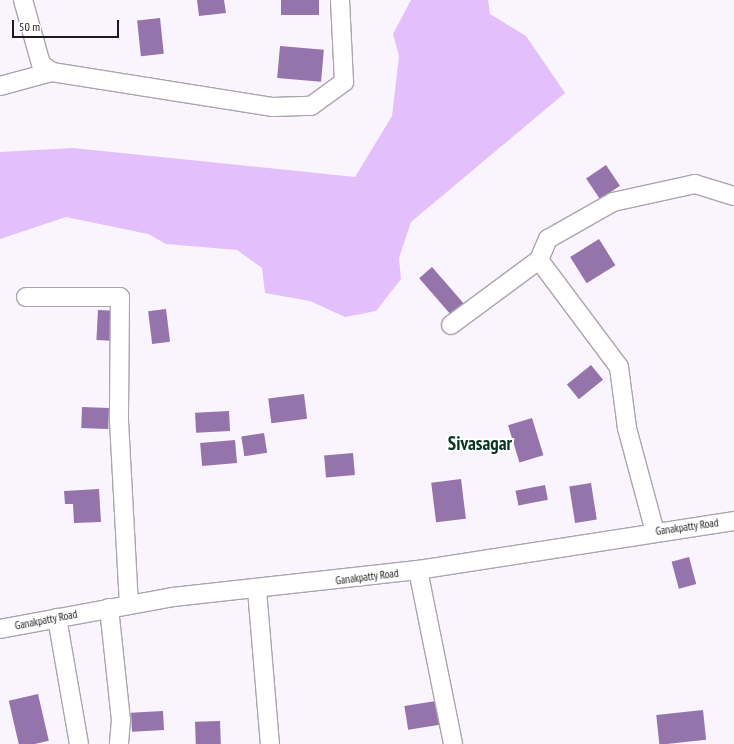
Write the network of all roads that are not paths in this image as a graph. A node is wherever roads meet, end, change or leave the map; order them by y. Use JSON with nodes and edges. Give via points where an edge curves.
{"nodes":[{"id":1,"x":23,"y":0,"type":"edge"},
{"id":2,"x":340,"y":0,"type":"edge"},
{"id":3,"x":52,"y":72,"type":"junction"},
{"id":4,"x":0,"y":86,"type":"edge"},
{"id":5,"x":734,"y":196,"type":"edge"},
{"id":6,"x":540,"y":260,"type":"junction"},
{"id":7,"x":26,"y":297,"type":"dead end"},
{"id":8,"x":451,"y":325,"type":"dead end"},
{"id":9,"x":734,"y":521,"type":"edge"},
{"id":10,"x":655,"y":532,"type":"junction"},
{"id":11,"x":418,"y":570,"type":"junction"},
{"id":12,"x":257,"y":590,"type":"junction"},
{"id":13,"x":129,"y":604,"type":"junction"},
{"id":14,"x":109,"y":608,"type":"junction"},
{"id":15,"x":57,"y":618,"type":"junction"},
{"id":16,"x":0,"y":629,"type":"edge"},
{"id":17,"x":79,"y":744,"type":"edge"},
{"id":18,"x":118,"y":744,"type":"edge"},
{"id":19,"x":270,"y":744,"type":"edge"},
{"id":20,"x":453,"y":744,"type":"edge"}],
"edges":[{"from":1,"to":3,"type":"street","via":[[41,64]]},
{"from":2,"to":3,"type":"street","via":[[344,82],[311,106],[273,107]]},
{"from":3,"to":4,"type":"street"},
{"from":5,"to":6,"type":"street","via":[[694,184],[613,202],[548,239]]},
{"from":6,"to":8,"type":"street"},
{"from":6,"to":10,"type":"street","via":[[619,367],[627,428]]},
{"from":7,"to":13,"type":"street","via":[[120,297],[119,421]]},
{"from":9,"to":10,"type":"street","name":"Ganakpatty Road"},
{"from":10,"to":11,"type":"street","name":"Ganakpatty Road"},
{"from":11,"to":12,"type":"street","name":"Ganakpatty Road"},
{"from":11,"to":20,"type":"street"},
{"from":12,"to":13,"type":"street","name":"Ganakpatty Road"},
{"from":12,"to":19,"type":"street"},
{"from":13,"to":14,"type":"street","name":"Ganakpatty Road"},
{"from":14,"to":15,"type":"street","name":"Ganakpatty Road"},
{"from":14,"to":18,"type":"street","via":[[121,720]]},
{"from":15,"to":16,"type":"street","name":"Ganakpatty Road"},
{"from":15,"to":17,"type":"street"}]}
